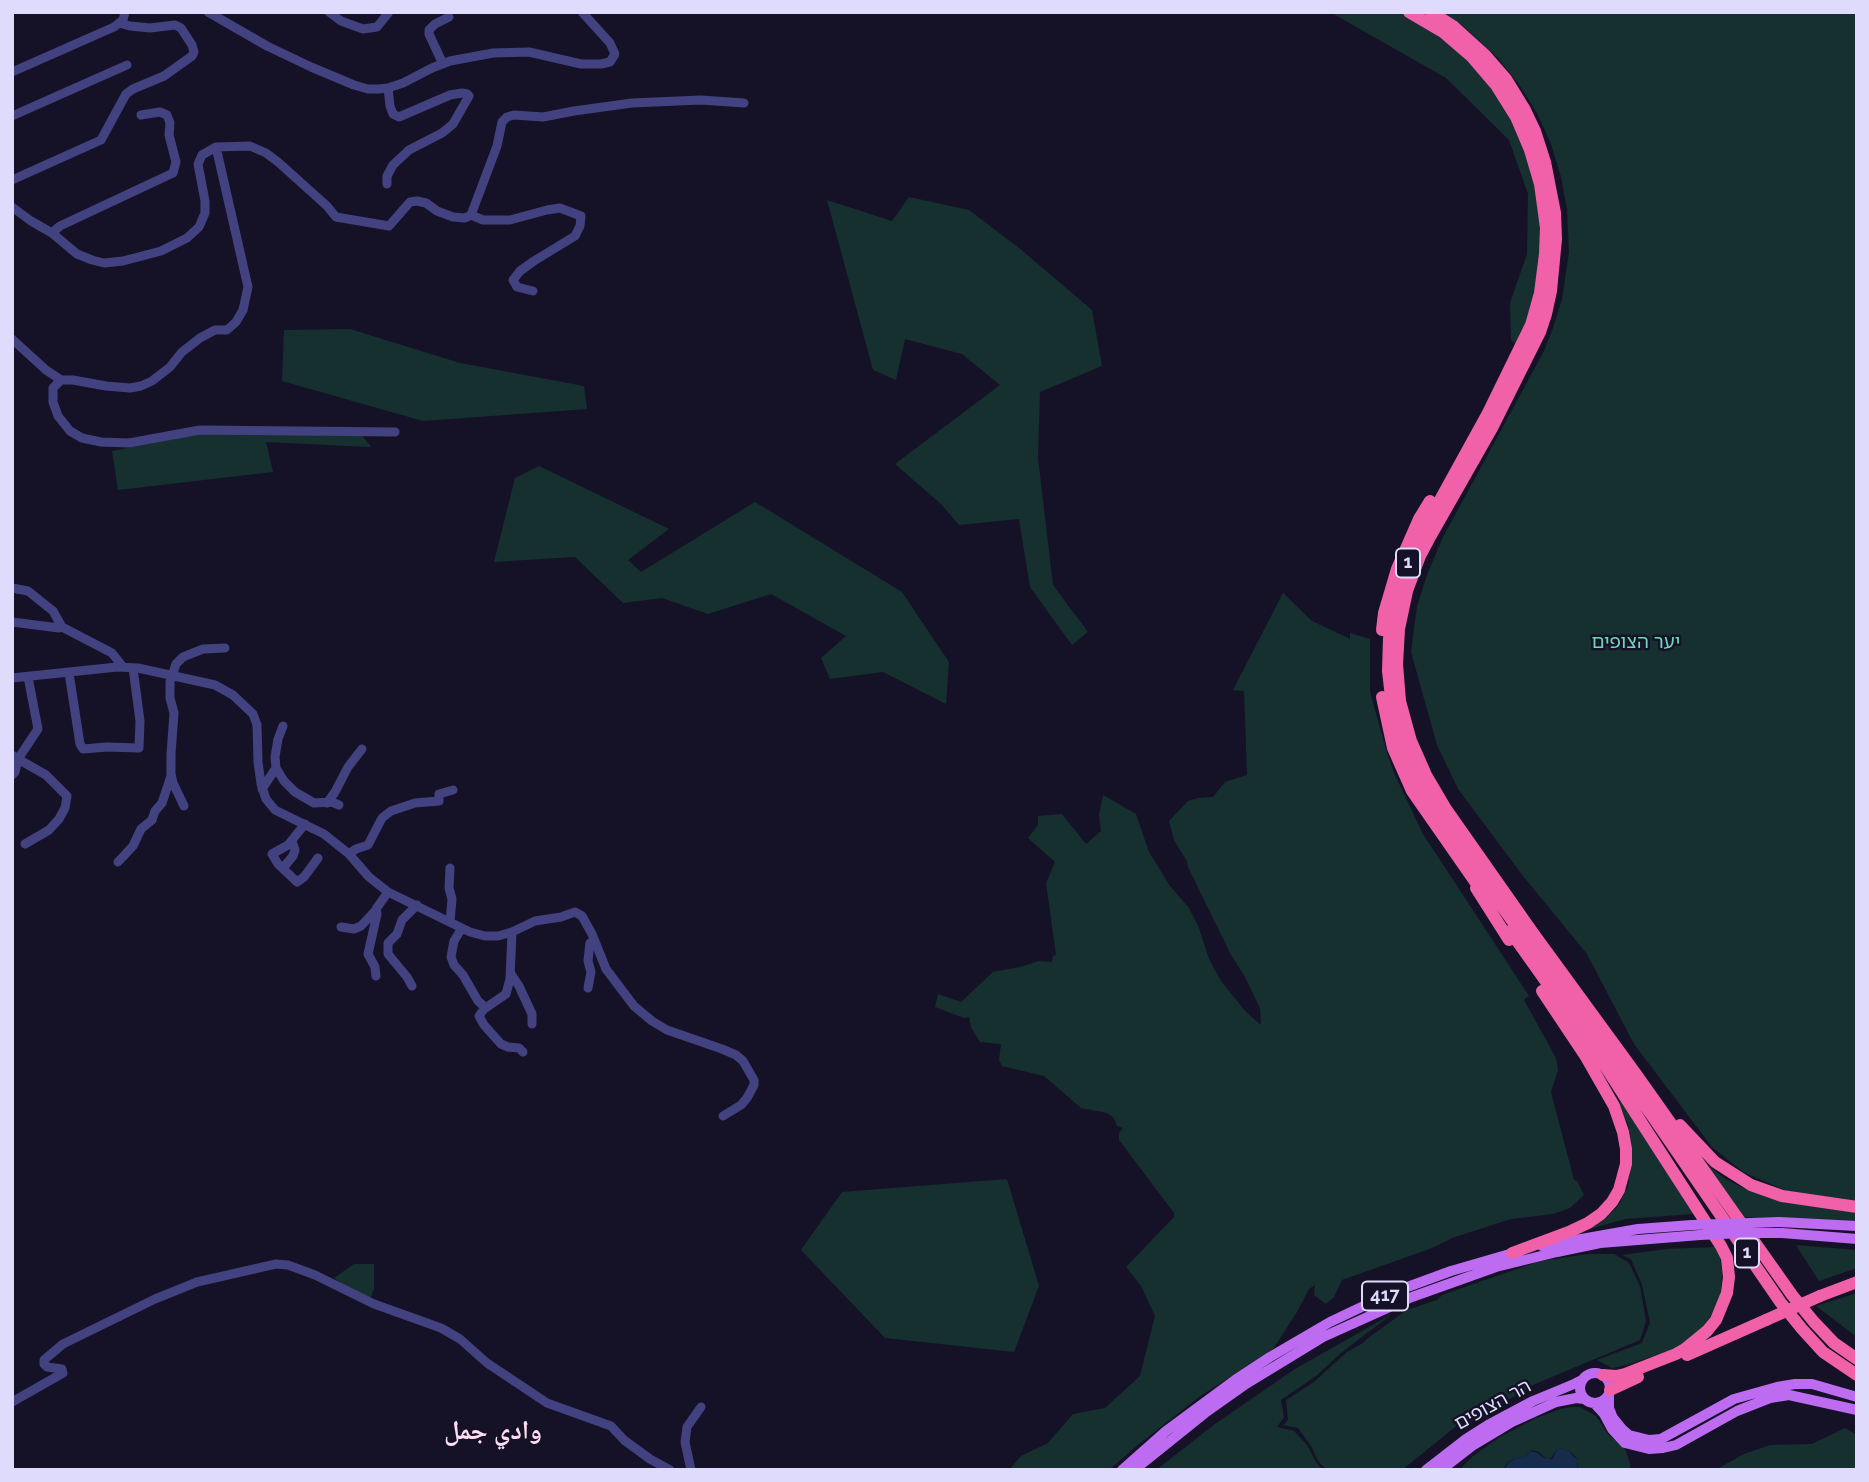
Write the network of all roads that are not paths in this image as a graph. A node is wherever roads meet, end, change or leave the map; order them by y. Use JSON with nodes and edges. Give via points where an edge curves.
{"nodes":[{"id":1,"x":125,"y":12,"type":"edge"},
{"id":2,"x":208,"y":12,"type":"edge"},
{"id":3,"x":329,"y":12,"type":"edge"},
{"id":4,"x":390,"y":12,"type":"edge"},
{"id":5,"x":582,"y":12,"type":"edge"},
{"id":6,"x":1409,"y":12,"type":"edge"},
{"id":7,"x":1431,"y":12,"type":"edge"},
{"id":8,"x":449,"y":17,"type":"dead end"},
{"id":9,"x":119,"y":23,"type":"junction"},
{"id":10,"x":443,"y":64,"type":"junction"},
{"id":11,"x":127,"y":65,"type":"dead end"},
{"id":12,"x":12,"y":72,"type":"edge"},
{"id":13,"x":388,"y":88,"type":"junction"},
{"id":14,"x":744,"y":103,"type":"dead end"},
{"id":15,"x":141,"y":115,"type":"dead end"},
{"id":16,"x":12,"y":116,"type":"edge"},
{"id":17,"x":216,"y":147,"type":"junction"},
{"id":18,"x":12,"y":180,"type":"edge"},
{"id":19,"x":387,"y":184,"type":"dead end"},
{"id":20,"x":12,"y":207,"type":"edge"},
{"id":21,"x":471,"y":215,"type":"junction"},
{"id":22,"x":52,"y":233,"type":"junction"},
{"id":23,"x":533,"y":290,"type":"dead end"},
{"id":24,"x":12,"y":339,"type":"edge"},
{"id":25,"x":61,"y":380,"type":"junction"},
{"id":26,"x":1488,"y":414,"type":"junction"},
{"id":27,"x":395,"y":432,"type":"dead end"},
{"id":28,"x":12,"y":589,"type":"edge"},
{"id":29,"x":12,"y":622,"type":"edge"},
{"id":30,"x":62,"y":627,"type":"junction"},
{"id":31,"x":225,"y":648,"type":"dead end"},
{"id":32,"x":128,"y":668,"type":"junction"},
{"id":33,"x":69,"y":673,"type":"junction"},
{"id":34,"x":173,"y":675,"type":"junction"},
{"id":35,"x":28,"y":677,"type":"junction"},
{"id":36,"x":12,"y":678,"type":"edge"},
{"id":37,"x":283,"y":726,"type":"dead end"},
{"id":38,"x":362,"y":749,"type":"dead end"},
{"id":39,"x":15,"y":757,"type":"edge"},
{"id":40,"x":276,"y":768,"type":"junction"},
{"id":41,"x":171,"y":774,"type":"junction"},
{"id":42,"x":12,"y":775,"type":"edge"},
{"id":43,"x":262,"y":789,"type":"junction"},
{"id":44,"x":453,"y":790,"type":"dead end"},
{"id":45,"x":327,"y":803,"type":"junction"},
{"id":46,"x":339,"y":805,"type":"dead end"},
{"id":47,"x":184,"y":806,"type":"dead end"},
{"id":48,"x":306,"y":824,"type":"junction"},
{"id":49,"x":292,"y":841,"type":"junction"},
{"id":50,"x":25,"y":844,"type":"dead end"},
{"id":51,"x":349,"y":853,"type":"junction"},
{"id":52,"x":318,"y":858,"type":"dead end"},
{"id":53,"x":1457,"y":858,"type":"junction"},
{"id":54,"x":118,"y":862,"type":"dead end"},
{"id":55,"x":282,"y":868,"type":"junction"},
{"id":56,"x":450,"y":868,"type":"dead end"},
{"id":57,"x":388,"y":892,"type":"junction"},
{"id":58,"x":417,"y":905,"type":"junction"},
{"id":59,"x":376,"y":909,"type":"junction"},
{"id":60,"x":450,"y":922,"type":"junction"},
{"id":61,"x":341,"y":927,"type":"dead end"},
{"id":62,"x":462,"y":928,"type":"junction"},
{"id":63,"x":512,"y":932,"type":"junction"},
{"id":64,"x":594,"y":940,"type":"junction"},
{"id":65,"x":510,"y":974,"type":"junction"},
{"id":66,"x":376,"y":976,"type":"dead end"},
{"id":67,"x":412,"y":986,"type":"dead end"},
{"id":68,"x":588,"y":988,"type":"dead end"},
{"id":69,"x":486,"y":1008,"type":"junction"},
{"id":70,"x":532,"y":1024,"type":"dead end"},
{"id":71,"x":523,"y":1052,"type":"dead end"},
{"id":72,"x":1636,"y":1074,"type":"junction"},
{"id":73,"x":723,"y":1116,"type":"dead end"},
{"id":74,"x":1857,"y":1207,"type":"edge"},
{"id":75,"x":1857,"y":1226,"type":"edge"},
{"id":76,"x":1781,"y":1227,"type":"junction"},
{"id":77,"x":1857,"y":1239,"type":"edge"},
{"id":78,"x":1512,"y":1253,"type":"junction"},
{"id":79,"x":1857,"y":1282,"type":"edge"},
{"id":80,"x":1803,"y":1309,"type":"junction"},
{"id":81,"x":1857,"y":1350,"type":"edge"},
{"id":82,"x":1857,"y":1359,"type":"edge"},
{"id":83,"x":1603,"y":1375,"type":"junction"},
{"id":84,"x":1857,"y":1375,"type":"edge"},
{"id":85,"x":1582,"y":1380,"type":"junction"},
{"id":86,"x":1609,"y":1392,"type":"junction"},
{"id":87,"x":1857,"y":1397,"type":"edge"},
{"id":88,"x":1589,"y":1401,"type":"junction"},
{"id":89,"x":12,"y":1402,"type":"edge"},
{"id":90,"x":701,"y":1407,"type":"dead end"},
{"id":91,"x":1857,"y":1410,"type":"edge"},
{"id":92,"x":670,"y":1470,"type":"edge"},
{"id":93,"x":691,"y":1470,"type":"edge"},
{"id":94,"x":1122,"y":1470,"type":"edge"},
{"id":95,"x":1134,"y":1470,"type":"edge"},
{"id":96,"x":1426,"y":1470,"type":"edge"},
{"id":97,"x":1441,"y":1470,"type":"edge"}],
"edges":[{"from":1,"to":9,"type":"street"},
{"from":2,"to":13,"type":"street","via":[[267,46],[344,81],[368,89]]},
{"from":3,"to":4,"type":"street","via":[[363,29],[377,27]]},
{"from":5,"to":10,"type":"street","via":[[610,43],[615,54],[610,62],[581,64],[518,52]]},
{"from":6,"to":26,"type":"highway","number":"1","via":[[1456,42],[1491,79],[1524,133],[1540,184],[1546,228],[1540,293],[1531,325]]},
{"from":7,"to":72,"type":"highway","number":"1","via":[[1485,55],[1525,110],[1541,147],[1550,187],[1555,263],[1546,314],[1527,360],[1412,575],[1399,629],[1400,701],[1411,741],[1436,793]]},
{"from":8,"to":10,"type":"street","via":[[429,30]]},
{"from":9,"to":12,"type":"street"},
{"from":9,"to":18,"type":"street","via":[[150,28],[175,25],[194,52],[164,76],[126,94],[101,140]]},
{"from":10,"to":13,"type":"street"},
{"from":11,"to":16,"type":"street"},
{"from":13,"to":19,"type":"street","via":[[393,114],[399,117],[450,95],[469,96],[453,124],[393,165]]},
{"from":14,"to":21,"type":"street","via":[[632,103],[543,117],[507,117]]},
{"from":15,"to":22,"type":"street","via":[[167,115],[176,162],[173,173]]},
{"from":17,"to":21,"type":"street","via":[[250,146],[266,153],[336,217],[390,226],[410,202],[417,201],[453,217]]},
{"from":17,"to":22,"type":"street","via":[[202,155],[198,164],[205,214],[187,239],[161,251],[104,263],[77,254]]},
{"from":17,"to":25,"type":"street","via":[[248,287],[236,322],[227,330],[200,338],[170,367],[141,386]]},
{"from":20,"to":22,"type":"street"},
{"from":21,"to":23,"type":"street","via":[[510,220],[560,208],[581,216],[575,236],[513,280],[517,287]]},
{"from":24,"to":25,"type":"street"},
{"from":25,"to":27,"type":"street","via":[[53,388],[58,416],[70,431],[102,442],[128,443],[200,430]]},
{"from":26,"to":53,"type":"highway","via":[[1436,491],[1404,550],[1384,613],[1380,653],[1393,748],[1412,790]]},
{"from":26,"to":84,"type":"highway","number":"1","via":[[1423,531],[1397,594],[1388,671],[1392,706],[1407,757],[1452,834],[1781,1303],[1823,1352]]},
{"from":28,"to":30,"type":"street","via":[[28,591],[53,611]]},
{"from":29,"to":30,"type":"street"},
{"from":30,"to":32,"type":"street","via":[[112,653]]},
{"from":31,"to":34,"type":"street","via":[[203,649],[183,657]]},
{"from":32,"to":33,"type":"street"},
{"from":32,"to":33,"type":"street","via":[[140,721],[139,748],[83,749]]},
{"from":32,"to":34,"type":"street"},
{"from":33,"to":35,"type":"street"},
{"from":34,"to":41,"type":"street"},
{"from":34,"to":43,"type":"street","via":[[215,685],[253,714]]},
{"from":35,"to":36,"type":"street"},
{"from":35,"to":39,"type":"street","via":[[38,729]]},
{"from":37,"to":40,"type":"street"},
{"from":38,"to":45,"type":"street"},
{"from":39,"to":42,"type":"street"},
{"from":39,"to":50,"type":"street","via":[[46,775],[67,796],[59,819]]},
{"from":40,"to":43,"type":"street"},
{"from":40,"to":45,"type":"street","via":[[295,792],[314,803]]},
{"from":41,"to":47,"type":"street"},
{"from":41,"to":54,"type":"street","via":[[152,820]]},
{"from":43,"to":48,"type":"street","via":[[275,810]]},
{"from":44,"to":51,"type":"street","via":[[439,794],[439,801],[391,811],[382,818],[368,845]]},
{"from":45,"to":46,"type":"street"},
{"from":48,"to":49,"type":"street"},
{"from":48,"to":51,"type":"street"},
{"from":49,"to":55,"type":"street","via":[[293,856]]},
{"from":49,"to":55,"type":"street","via":[[272,854]]},
{"from":51,"to":57,"type":"street"},
{"from":52,"to":55,"type":"street","via":[[298,882]]},
{"from":53,"to":78,"type":"highway","via":[[1605,1089],[1619,1118],[1626,1149],[1619,1189],[1601,1214],[1571,1231]]},
{"from":53,"to":83,"type":"highway","via":[[1596,1052],[1727,1258],[1727,1293],[1707,1331],[1676,1354],[1625,1374]]},
{"from":56,"to":60,"type":"street"},
{"from":57,"to":58,"type":"street"},
{"from":57,"to":59,"type":"street"},
{"from":58,"to":60,"type":"street"},
{"from":58,"to":67,"type":"street","via":[[388,943],[388,954]]},
{"from":59,"to":61,"type":"street","via":[[361,926]]},
{"from":59,"to":66,"type":"street","via":[[368,954]]},
{"from":60,"to":62,"type":"street"},
{"from":62,"to":63,"type":"street","via":[[485,936]]},
{"from":62,"to":69,"type":"street","via":[[454,941],[454,965]]},
{"from":63,"to":64,"type":"street","via":[[535,921],[575,912],[586,921]]},
{"from":63,"to":65,"type":"street"},
{"from":64,"to":68,"type":"street","via":[[590,943]]},
{"from":64,"to":73,"type":"street","via":[[615,983],[652,1021],[743,1061],[754,1085],[741,1105]]},
{"from":65,"to":69,"type":"street","via":[[506,994]]},
{"from":65,"to":70,"type":"street","via":[[529,1006]]},
{"from":69,"to":71,"type":"street","via":[[480,1012],[484,1025],[501,1044]]},
{"from":72,"to":74,"type":"highway","number":"1","via":[[1700,1147],[1739,1178],[1782,1196]]},
{"from":72,"to":80,"type":"highway"},
{"from":75,"to":76,"type":"main road","number":"417"},
{"from":76,"to":77,"type":"main road","number":"417"},
{"from":76,"to":78,"type":"main road","number":"417","bridge":true,"via":[[1637,1229]]},
{"from":76,"to":95,"type":"main road","number":"417","bridge":true,"via":[[1590,1245],[1496,1268],[1412,1297],[1323,1337],[1246,1384]]},
{"from":78,"to":94,"type":"main road","number":"417","via":[[1391,1293],[1331,1322],[1235,1380]]},
{"from":79,"to":86,"type":"highway","bridge":true},
{"from":80,"to":81,"type":"highway"},
{"from":80,"to":82,"type":"highway","via":[[1834,1343]]},
{"from":83,"to":85,"type":"main road","via":[[1594,1372]]},
{"from":83,"to":86,"type":"main road","via":[[1609,1381]]},
{"from":85,"to":88,"type":"main road","via":[[1579,1390]]},
{"from":85,"to":96,"type":"main road","name":"הר הצופים","via":[[1488,1425]]},
{"from":86,"to":87,"type":"main road","via":[[1609,1408],[1622,1429],[1649,1440],[1661,1439],[1734,1399],[1777,1387],[1812,1384]]},
{"from":86,"to":88,"type":"main road","via":[[1603,1401]]},
{"from":88,"to":91,"type":"main road","via":[[1625,1443],[1649,1449],[1676,1445],[1770,1398],[1789,1395]]},
{"from":88,"to":97,"type":"main road","name":"הר הצופים","via":[[1556,1402],[1512,1422]]},
{"from":89,"to":92,"type":"street","via":[[63,1373],[44,1364],[63,1344],[197,1282],[288,1265],[441,1328],[547,1403],[611,1426],[650,1460]]},
{"from":90,"to":93,"type":"street","via":[[687,1427]]}]}
